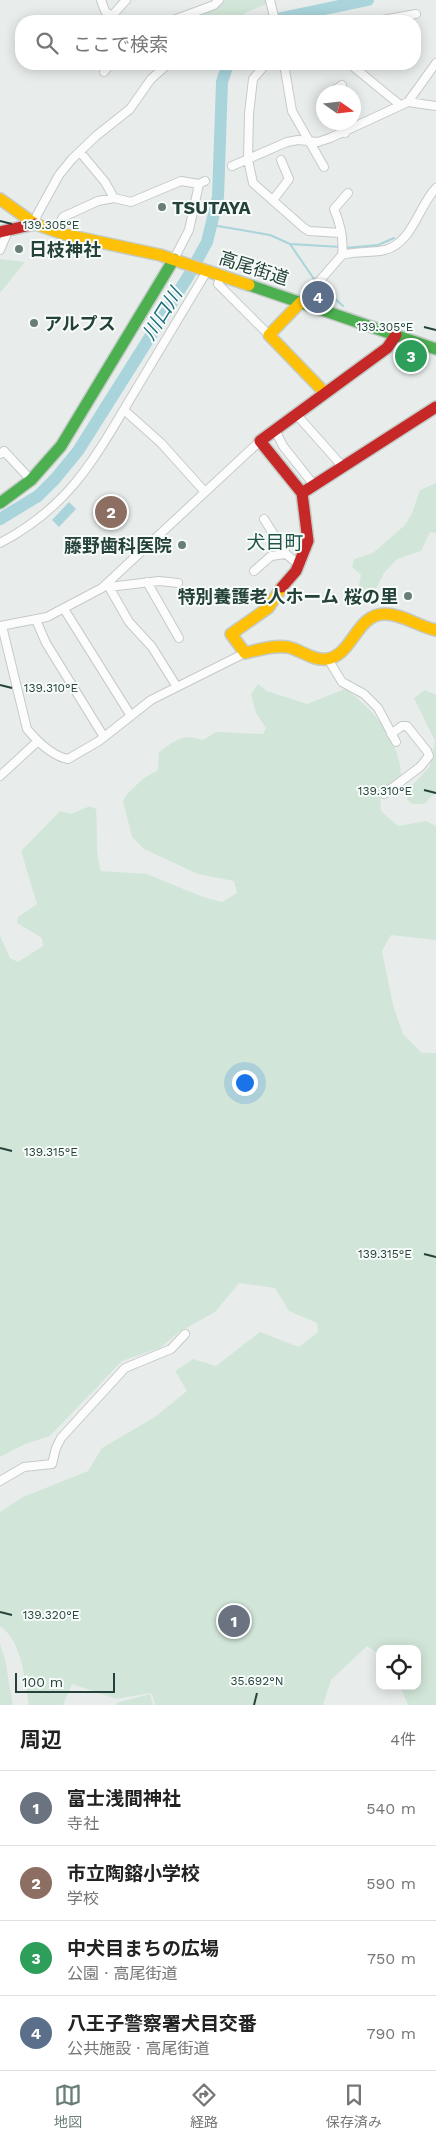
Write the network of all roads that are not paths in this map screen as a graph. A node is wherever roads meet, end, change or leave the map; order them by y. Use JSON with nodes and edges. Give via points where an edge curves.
{"nodes":[{"id":1,"x":100,"y":0,"type":"edge"},
{"id":2,"x":126,"y":0,"type":"edge"},
{"id":3,"x":219,"y":0,"type":"edge"},
{"id":4,"x":261,"y":0,"type":"edge"},
{"id":5,"x":270,"y":4,"type":"edge"},
{"id":6,"x":416,"y":14,"type":"dead end"},
{"id":7,"x":110,"y":15,"type":"edge"},
{"id":8,"x":116,"y":15,"type":"edge"},
{"id":9,"x":186,"y":15,"type":"edge"},
{"id":10,"x":410,"y":15,"type":"edge"},
{"id":11,"x":436,"y":63,"type":"edge"},
{"id":12,"x":162,"y":70,"type":"edge"},
{"id":13,"x":261,"y":70,"type":"edge"},
{"id":14,"x":285,"y":70,"type":"edge"},
{"id":15,"x":357,"y":70,"type":"edge"},
{"id":16,"x":408,"y":102,"type":"junction"},
{"id":17,"x":400,"y":105,"type":"junction"},
{"id":18,"x":436,"y":106,"type":"edge"},
{"id":19,"x":344,"y":130,"type":"edge"},
{"id":20,"x":345,"y":133,"type":"junction"},
{"id":21,"x":310,"y":143,"type":"junction"},
{"id":22,"x":80,"y":152,"type":"junction"},
{"id":23,"x":248,"y":160,"type":"junction"},
{"id":24,"x":281,"y":160,"type":"dead end"},
{"id":25,"x":232,"y":166,"type":"dead end"},
{"id":26,"x":324,"y":166,"type":"dead end"},
{"id":27,"x":436,"y":188,"type":"edge"},
{"id":28,"x":348,"y":193,"type":"dead end"},
{"id":29,"x":114,"y":198,"type":"junction"},
{"id":30,"x":0,"y":199,"type":"edge"},
{"id":31,"x":273,"y":200,"type":"junction"},
{"id":32,"x":35,"y":224,"type":"junction"},
{"id":33,"x":56,"y":231,"type":"junction"},
{"id":34,"x":4,"y":232,"type":"edge"},
{"id":35,"x":341,"y":233,"type":"junction"},
{"id":36,"x":0,"y":250,"type":"edge"},
{"id":37,"x":343,"y":250,"type":"junction"},
{"id":38,"x":177,"y":261,"type":"junction"},
{"id":39,"x":204,"y":273,"type":"junction"},
{"id":40,"x":221,"y":275,"type":"junction"},
{"id":41,"x":301,"y":302,"type":"junction"},
{"id":42,"x":396,"y":334,"type":"junction"},
{"id":43,"x":269,"y":335,"type":"junction"},
{"id":44,"x":436,"y":349,"type":"edge"},
{"id":45,"x":325,"y":393,"type":"junction"},
{"id":46,"x":436,"y":407,"type":"edge"},
{"id":47,"x":124,"y":410,"type":"junction"},
{"id":48,"x":296,"y":414,"type":"junction"},
{"id":49,"x":275,"y":430,"type":"junction"},
{"id":50,"x":260,"y":441,"type":"junction"},
{"id":51,"x":1,"y":451,"type":"edge"},
{"id":52,"x":343,"y":467,"type":"junction"},
{"id":53,"x":31,"y":480,"type":"junction"},
{"id":54,"x":314,"y":486,"type":"junction"},
{"id":55,"x":205,"y":492,"type":"junction"},
{"id":56,"x":302,"y":493,"type":"junction"},
{"id":57,"x":0,"y":503,"type":"edge"},
{"id":58,"x":264,"y":518,"type":"dead end"},
{"id":59,"x":0,"y":542,"type":"edge"},
{"id":60,"x":286,"y":554,"type":"junction"},
{"id":61,"x":298,"y":564,"type":"junction"},
{"id":62,"x":254,"y":571,"type":"dead end"},
{"id":63,"x":147,"y":582,"type":"junction"},
{"id":64,"x":178,"y":583,"type":"dead end"},
{"id":65,"x":108,"y":585,"type":"junction"},
{"id":66,"x":64,"y":609,"type":"junction"},
{"id":67,"x":36,"y":620,"type":"junction"},
{"id":68,"x":1,"y":626,"type":"edge"},
{"id":69,"x":436,"y":630,"type":"edge"},
{"id":70,"x":179,"y":633,"type":"dead end"},
{"id":71,"x":245,"y":653,"type":"junction"},
{"id":72,"x":328,"y":659,"type":"junction"},
{"id":73,"x":177,"y":687,"type":"junction"},
{"id":74,"x":131,"y":716,"type":"junction"},
{"id":75,"x":27,"y":729,"type":"junction"},
{"id":76,"x":391,"y":734,"type":"junction"},
{"id":77,"x":104,"y":737,"type":"junction"},
{"id":78,"x":38,"y":741,"type":"junction"},
{"id":79,"x":396,"y":742,"type":"dead end"},
{"id":80,"x":27,"y":751,"type":"junction"},
{"id":81,"x":0,"y":776,"type":"edge"},
{"id":82,"x":384,"y":794,"type":"dead end"},
{"id":83,"x":185,"y":1334,"type":"dead end"},
{"id":84,"x":0,"y":1481,"type":"edge"}],
"edges":[{"from":1,"to":7,"type":"street"},
{"from":2,"to":8,"type":"street"},
{"from":3,"to":9,"type":"street"},
{"from":4,"to":5,"type":"street"},
{"from":6,"to":10,"type":"street"},
{"from":11,"to":16,"type":"street"},
{"from":12,"to":22,"type":"street","via":[[130,109]]},
{"from":13,"to":23,"type":"street","via":[[253,79]]},
{"from":14,"to":21,"type":"street","via":[[292,111]]},
{"from":15,"to":17,"type":"street"},
{"from":16,"to":17,"type":"street"},
{"from":16,"to":18,"type":"street"},
{"from":17,"to":20,"type":"street"},
{"from":19,"to":20,"type":"street"},
{"from":20,"to":21,"type":"street"},
{"from":21,"to":23,"type":"street","via":[[287,142]]},
{"from":21,"to":26,"type":"street"},
{"from":22,"to":29,"type":"street"},
{"from":22,"to":32,"type":"street","via":[[59,175]]},
{"from":23,"to":25,"type":"street"},
{"from":23,"to":31,"type":"street","via":[[253,183]]},
{"from":24,"to":31,"type":"street","via":[[289,179]]},
{"from":27,"to":37,"type":"street","via":[[411,228],[396,244],[384,250]]},
{"from":28,"to":35,"type":"street","via":[[334,209]]},
{"from":29,"to":33,"type":"street","via":[[98,200],[63,216]]},
{"from":29,"to":38,"type":"street","via":[[131,202],[182,180],[202,182]]},
{"from":30,"to":32,"type":"main road"},
{"from":31,"to":35,"type":"street","via":[[309,231]]},
{"from":32,"to":33,"type":"main road"},
{"from":32,"to":34,"type":"main road"},
{"from":33,"to":38,"type":"main road","via":[[132,247]]},
{"from":34,"to":36,"type":"street"},
{"from":35,"to":37,"type":"street"},
{"from":37,"to":41,"type":"street"},
{"from":38,"to":39,"type":"main road","name":"高尾街道"},
{"from":38,"to":53,"type":"main road","via":[[60,446]]},
{"from":39,"to":40,"type":"main road","name":"高尾街道"},
{"from":39,"to":47,"type":"street"},
{"from":40,"to":41,"type":"main road","name":"高尾街道"},
{"from":40,"to":43,"type":"street","via":[[218,284]]},
{"from":41,"to":42,"type":"main road","name":"高尾街道"},
{"from":41,"to":43,"type":"main road"},
{"from":42,"to":44,"type":"main road","name":"高尾街道"},
{"from":42,"to":45,"type":"main road","via":[[387,348]]},
{"from":43,"to":45,"type":"main road"},
{"from":45,"to":48,"type":"main road"},
{"from":46,"to":52,"type":"main road"},
{"from":47,"to":55,"type":"street","via":[[161,443]]},
{"from":47,"to":59,"type":"street","via":[[94,461],[65,496],[34,522]]},
{"from":48,"to":49,"type":"main road"},
{"from":48,"to":52,"type":"street"},
{"from":49,"to":50,"type":"main road"},
{"from":49,"to":54,"type":"street","via":[[283,446]]},
{"from":50,"to":55,"type":"street"},
{"from":50,"to":56,"type":"main road"},
{"from":51,"to":53,"type":"street"},
{"from":52,"to":54,"type":"main road"},
{"from":53,"to":57,"type":"main road"},
{"from":54,"to":56,"type":"main road"},
{"from":55,"to":65,"type":"street"},
{"from":56,"to":61,"type":"main road","via":[[309,535]]},
{"from":58,"to":60,"type":"street"},
{"from":60,"to":61,"type":"street"},
{"from":60,"to":62,"type":"street","via":[[271,556]]},
{"from":61,"to":71,"type":"main road","via":[[294,575],[268,608],[231,634]]},
{"from":63,"to":64,"type":"street"},
{"from":63,"to":65,"type":"street"},
{"from":63,"to":70,"type":"street"},
{"from":65,"to":66,"type":"street"},
{"from":65,"to":73,"type":"street","via":[[129,622],[152,647]]},
{"from":66,"to":67,"type":"street"},
{"from":66,"to":74,"type":"street"},
{"from":67,"to":68,"type":"street"},
{"from":67,"to":77,"type":"street","via":[[46,643]]},
{"from":68,"to":75,"type":"street"},
{"from":69,"to":72,"type":"main road","via":[[419,627],[398,616],[375,615],[368,619],[346,648]]},
{"from":71,"to":72,"type":"main road","via":[[281,647]]},
{"from":71,"to":73,"type":"street"},
{"from":72,"to":76,"type":"street","via":[[342,682],[364,694],[378,708]]},
{"from":73,"to":74,"type":"street","via":[[151,700]]},
{"from":74,"to":77,"type":"street"},
{"from":75,"to":78,"type":"street"},
{"from":75,"to":80,"type":"street","via":[[30,739]]},
{"from":76,"to":79,"type":"street"},
{"from":76,"to":82,"type":"street","via":[[407,726],[429,756],[420,767]]},
{"from":77,"to":78,"type":"street","via":[[68,759],[60,758]]},
{"from":78,"to":80,"type":"street"},
{"from":80,"to":81,"type":"street"},
{"from":83,"to":84,"type":"street","via":[[171,1349],[125,1368],[61,1438],[52,1464],[24,1467]]}]}
